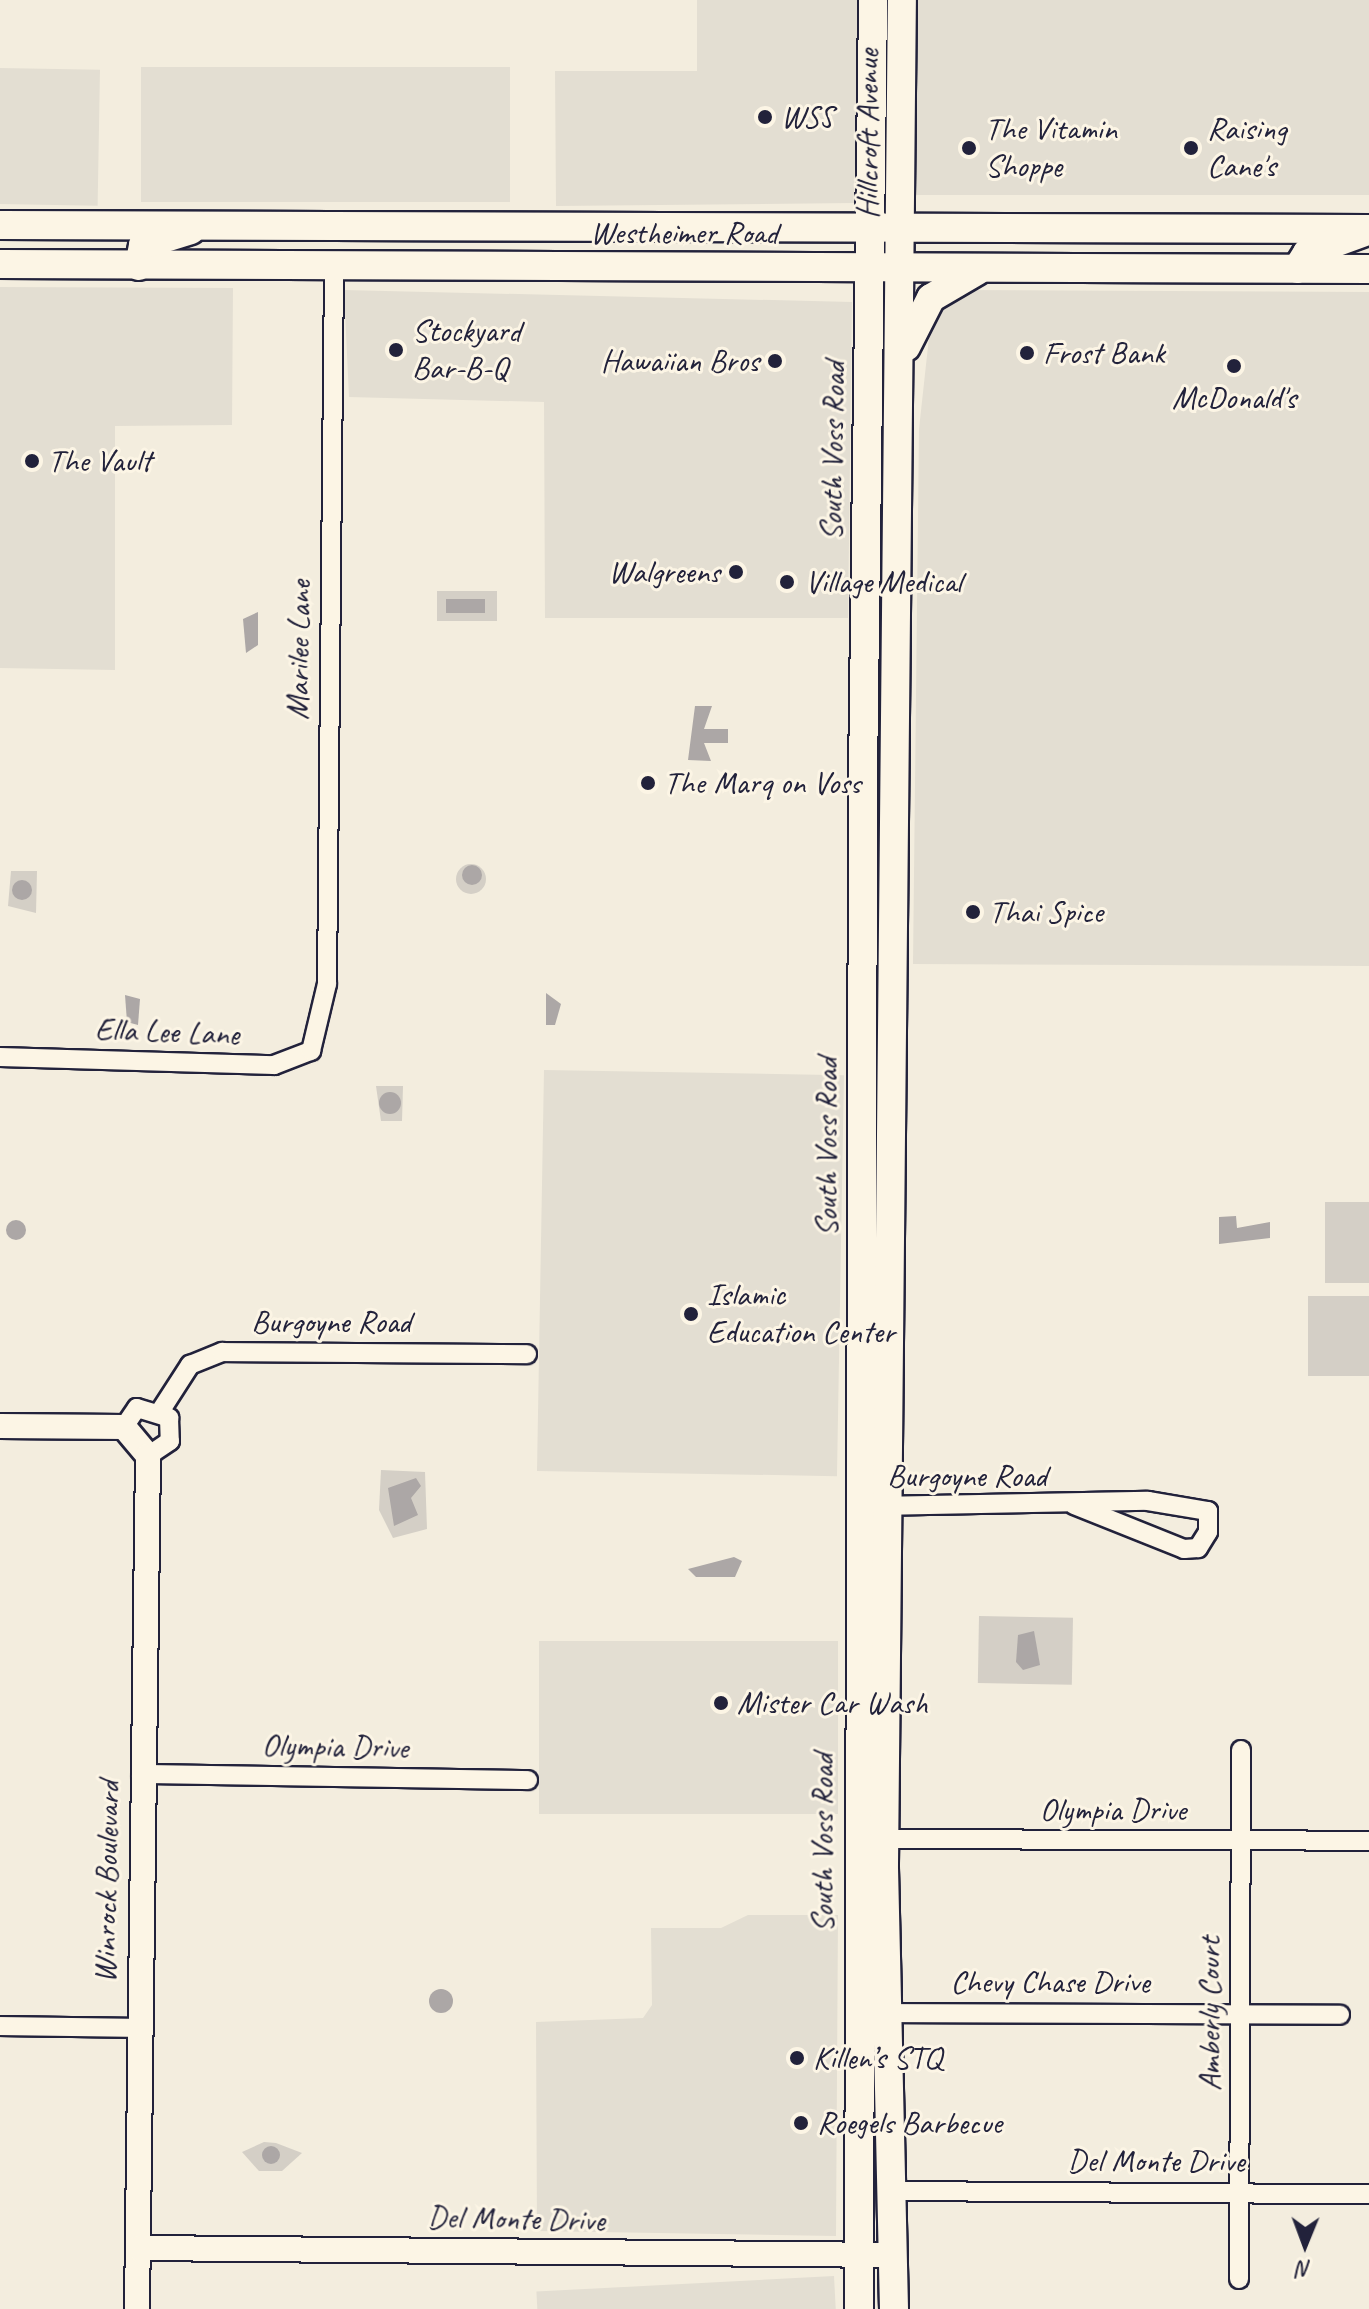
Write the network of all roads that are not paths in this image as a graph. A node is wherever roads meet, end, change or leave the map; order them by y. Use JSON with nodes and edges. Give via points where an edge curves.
{"nodes":[{"id":1,"x":873,"y":0,"type":"edge"},
{"id":2,"x":902,"y":0,"type":"edge"},
{"id":3,"x":116,"y":223,"type":"junction"},
{"id":4,"x":203,"y":224,"type":"junction"},
{"id":5,"x":0,"y":225,"type":"edge"},
{"id":6,"x":549,"y":226,"type":"junction"},
{"id":7,"x":632,"y":226,"type":"junction"},
{"id":8,"x":872,"y":226,"type":"junction"},
{"id":9,"x":901,"y":226,"type":"junction"},
{"id":10,"x":1309,"y":228,"type":"junction"},
{"id":11,"x":1369,"y":229,"type":"edge"},
{"id":12,"x":0,"y":264,"type":"edge"},
{"id":13,"x":48,"y":265,"type":"junction"},
{"id":14,"x":139,"y":266,"type":"junction"},
{"id":15,"x":334,"y":266,"type":"junction"},
{"id":16,"x":461,"y":267,"type":"junction"},
{"id":17,"x":871,"y":267,"type":"junction"},
{"id":18,"x":550,"y":268,"type":"junction"},
{"id":19,"x":901,"y":268,"type":"junction"},
{"id":20,"x":988,"y":268,"type":"junction"},
{"id":21,"x":1240,"y":269,"type":"junction"},
{"id":22,"x":1297,"y":269,"type":"junction"},
{"id":23,"x":1369,"y":269,"type":"edge"},
{"id":24,"x":898,"y":371,"type":"junction"},
{"id":25,"x":864,"y":515,"type":"junction"},
{"id":26,"x":895,"y":516,"type":"junction"},
{"id":27,"x":864,"y":721,"type":"junction"},
{"id":28,"x":897,"y":721,"type":"junction"},
{"id":29,"x":862,"y":926,"type":"junction"},
{"id":30,"x":896,"y":927,"type":"junction"},
{"id":31,"x":317,"y":1033,"type":"joint"},
{"id":32,"x":0,"y":1057,"type":"edge"},
{"id":33,"x":895,"y":1119,"type":"junction"},
{"id":34,"x":861,"y":1120,"type":"junction"},
{"id":35,"x":861,"y":1305,"type":"junction"},
{"id":36,"x":890,"y":1306,"type":"junction"},
{"id":37,"x":527,"y":1354,"type":"dead end"},
{"id":38,"x":161,"y":1410,"type":"junction"},
{"id":39,"x":0,"y":1426,"type":"edge"},
{"id":40,"x":124,"y":1427,"type":"junction"},
{"id":41,"x":148,"y":1456,"type":"junction"},
{"id":42,"x":859,"y":1505,"type":"junction"},
{"id":43,"x":1074,"y":1505,"type":"junction"},
{"id":44,"x":888,"y":1506,"type":"junction"},
{"id":45,"x":1241,"y":1750,"type":"dead end"},
{"id":46,"x":141,"y":1774,"type":"junction"},
{"id":47,"x":528,"y":1780,"type":"dead end"},
{"id":48,"x":871,"y":1839,"type":"junction"},
{"id":49,"x":1240,"y":1840,"type":"junction"},
{"id":50,"x":1369,"y":1841,"type":"edge"},
{"id":51,"x":855,"y":2012,"type":"junction"},
{"id":52,"x":884,"y":2013,"type":"junction"},
{"id":53,"x":1239,"y":2014,"type":"junction"},
{"id":54,"x":1340,"y":2015,"type":"dead end"},
{"id":55,"x":0,"y":2026,"type":"edge"},
{"id":56,"x":136,"y":2028,"type":"junction"},
{"id":57,"x":894,"y":2191,"type":"junction"},
{"id":58,"x":1239,"y":2193,"type":"junction"},
{"id":59,"x":1369,"y":2194,"type":"edge"},
{"id":60,"x":138,"y":2248,"type":"junction"},
{"id":61,"x":858,"y":2255,"type":"junction"},
{"id":62,"x":894,"y":2255,"type":"junction"},
{"id":63,"x":1239,"y":2279,"type":"dead end"},
{"id":64,"x":137,"y":2309,"type":"edge"},
{"id":65,"x":859,"y":2309,"type":"edge"},
{"id":66,"x":894,"y":2309,"type":"edge"}],
"edges":[{"from":1,"to":8,"type":"main road","name":"Hillcroft Avenue"},
{"from":2,"to":9,"type":"main road","name":"Hillcroft Avenue"},
{"from":3,"to":4,"type":"main road","name":"Westheimer Road"},
{"from":3,"to":5,"type":"main road","name":"Westheimer Road"},
{"from":3,"to":13,"type":"main road","via":[[112,244]]},
{"from":4,"to":6,"type":"main road","name":"Westheimer Road"},
{"from":4,"to":14,"type":"main road","via":[[143,245]]},
{"from":6,"to":7,"type":"main road","name":"Westheimer Road"},
{"from":6,"to":16,"type":"main road","via":[[542,245]]},
{"from":7,"to":8,"type":"main road","name":"Westheimer Road"},
{"from":7,"to":18,"type":"main road","via":[[563,248]]},
{"from":8,"to":9,"type":"main road","name":"Westheimer Road"},
{"from":8,"to":17,"type":"main road","name":"South Voss Road"},
{"from":9,"to":10,"type":"main road","name":"Westheimer Road"},
{"from":9,"to":19,"type":"main road","name":"Hillcroft Avenue"},
{"from":10,"to":11,"type":"main road","name":"Westheimer Road"},
{"from":10,"to":21,"type":"main road","via":[[1296,249]]},
{"from":11,"to":22,"type":"main road","via":[[1313,249]]},
{"from":12,"to":13,"type":"main road","name":"Westheimer Road"},
{"from":13,"to":14,"type":"main road","name":"Westheimer Road"},
{"from":14,"to":15,"type":"main road","name":"Westheimer Road"},
{"from":15,"to":16,"type":"main road","name":"Westheimer Road"},
{"from":15,"to":31,"type":"street","name":"Marilee Lane","via":[[327,984]]},
{"from":16,"to":18,"type":"main road","name":"Westheimer Road"},
{"from":17,"to":18,"type":"main road","name":"Westheimer Road"},
{"from":17,"to":19,"type":"main road","name":"Westheimer Road"},
{"from":17,"to":25,"type":"main road","name":"South Voss Road"},
{"from":19,"to":20,"type":"main road","name":"Westheimer Road"},
{"from":19,"to":24,"type":"main road","name":"South Voss Road"},
{"from":20,"to":21,"type":"main road","name":"Westheimer Road"},
{"from":20,"to":24,"type":"main road","via":[[951,280],[929,300]]},
{"from":21,"to":22,"type":"main road","name":"Westheimer Road"},
{"from":22,"to":23,"type":"main road","name":"Westheimer Road"},
{"from":24,"to":26,"type":"main road","name":"South Voss Road"},
{"from":25,"to":26,"type":"main road"},
{"from":25,"to":27,"type":"main road","name":"South Voss Road"},
{"from":26,"to":28,"type":"main road","name":"South Voss Road"},
{"from":27,"to":28,"type":"main road"},
{"from":27,"to":29,"type":"main road","name":"South Voss Road"},
{"from":28,"to":30,"type":"main road","name":"South Voss Road"},
{"from":29,"to":30,"type":"main road"},
{"from":29,"to":34,"type":"main road","name":"South Voss Road"},
{"from":30,"to":33,"type":"main road","name":"South Voss Road"},
{"from":31,"to":32,"type":"street","name":"Ella Lee Lane","via":[[311,1051],[274,1065]]},
{"from":33,"to":34,"type":"main road"},
{"from":33,"to":36,"type":"main road","name":"South Voss Road"},
{"from":34,"to":35,"type":"main road","name":"South Voss Road"},
{"from":35,"to":36,"type":"main road"},
{"from":35,"to":42,"type":"main road","name":"South Voss Road"},
{"from":36,"to":44,"type":"main road","name":"South Voss Road"},
{"from":37,"to":38,"type":"street","name":"Burgoyne Road","via":[[222,1352],[190,1365]]},
{"from":38,"to":40,"type":"street","via":[[137,1408]]},
{"from":38,"to":41,"type":"street","via":[[170,1441]]},
{"from":39,"to":40,"type":"street"},
{"from":40,"to":41,"type":"street"},
{"from":41,"to":46,"type":"street","name":"Winrock Boulevard"},
{"from":42,"to":44,"type":"street","name":"Burgoyne Road"},
{"from":42,"to":48,"type":"main road","name":"South Voss Road"},
{"from":43,"to":43,"type":"street","name":"Burgoyne Road","via":[[1184,1549],[1204,1544],[1208,1511],[1148,1501]]},
{"from":43,"to":44,"type":"street","name":"Burgoyne Road"},
{"from":44,"to":48,"type":"main road","name":"South Voss Road"},
{"from":45,"to":49,"type":"street","name":"Amberly Court"},
{"from":46,"to":47,"type":"street","name":"Olympia Drive"},
{"from":46,"to":56,"type":"street","name":"Winrock Boulevard"},
{"from":48,"to":49,"type":"street","name":"Olympia Drive"},
{"from":48,"to":51,"type":"main road","name":"South Voss Road"},
{"from":48,"to":52,"type":"main road","name":"South Voss Road"},
{"from":49,"to":50,"type":"street","name":"Olympia Drive"},
{"from":49,"to":53,"type":"street","name":"Amberly Court"},
{"from":51,"to":52,"type":"street","name":"Chevy Chase Drive"},
{"from":51,"to":61,"type":"main road","name":"South Voss Road"},
{"from":52,"to":53,"type":"street","name":"Chevy Chase Drive"},
{"from":52,"to":57,"type":"main road","name":"South Voss Road"},
{"from":53,"to":54,"type":"street","name":"Chevy Chase Drive"},
{"from":53,"to":58,"type":"street","name":"Amberly Court"},
{"from":55,"to":56,"type":"street"},
{"from":56,"to":60,"type":"street","name":"Winrock Boulevard"},
{"from":57,"to":58,"type":"street","name":"Del Monte Drive"},
{"from":57,"to":62,"type":"main road","name":"South Voss Road"},
{"from":58,"to":59,"type":"street","name":"Del Monte Drive"},
{"from":58,"to":63,"type":"street","name":"Amberly Court"},
{"from":60,"to":61,"type":"street","name":"Del Monte Drive"},
{"from":60,"to":64,"type":"street","name":"Winrock Boulevard"},
{"from":61,"to":62,"type":"street","name":"Del Monte Drive"},
{"from":61,"to":65,"type":"main road","name":"South Voss Road"},
{"from":62,"to":66,"type":"main road","name":"South Voss Road"}]}
